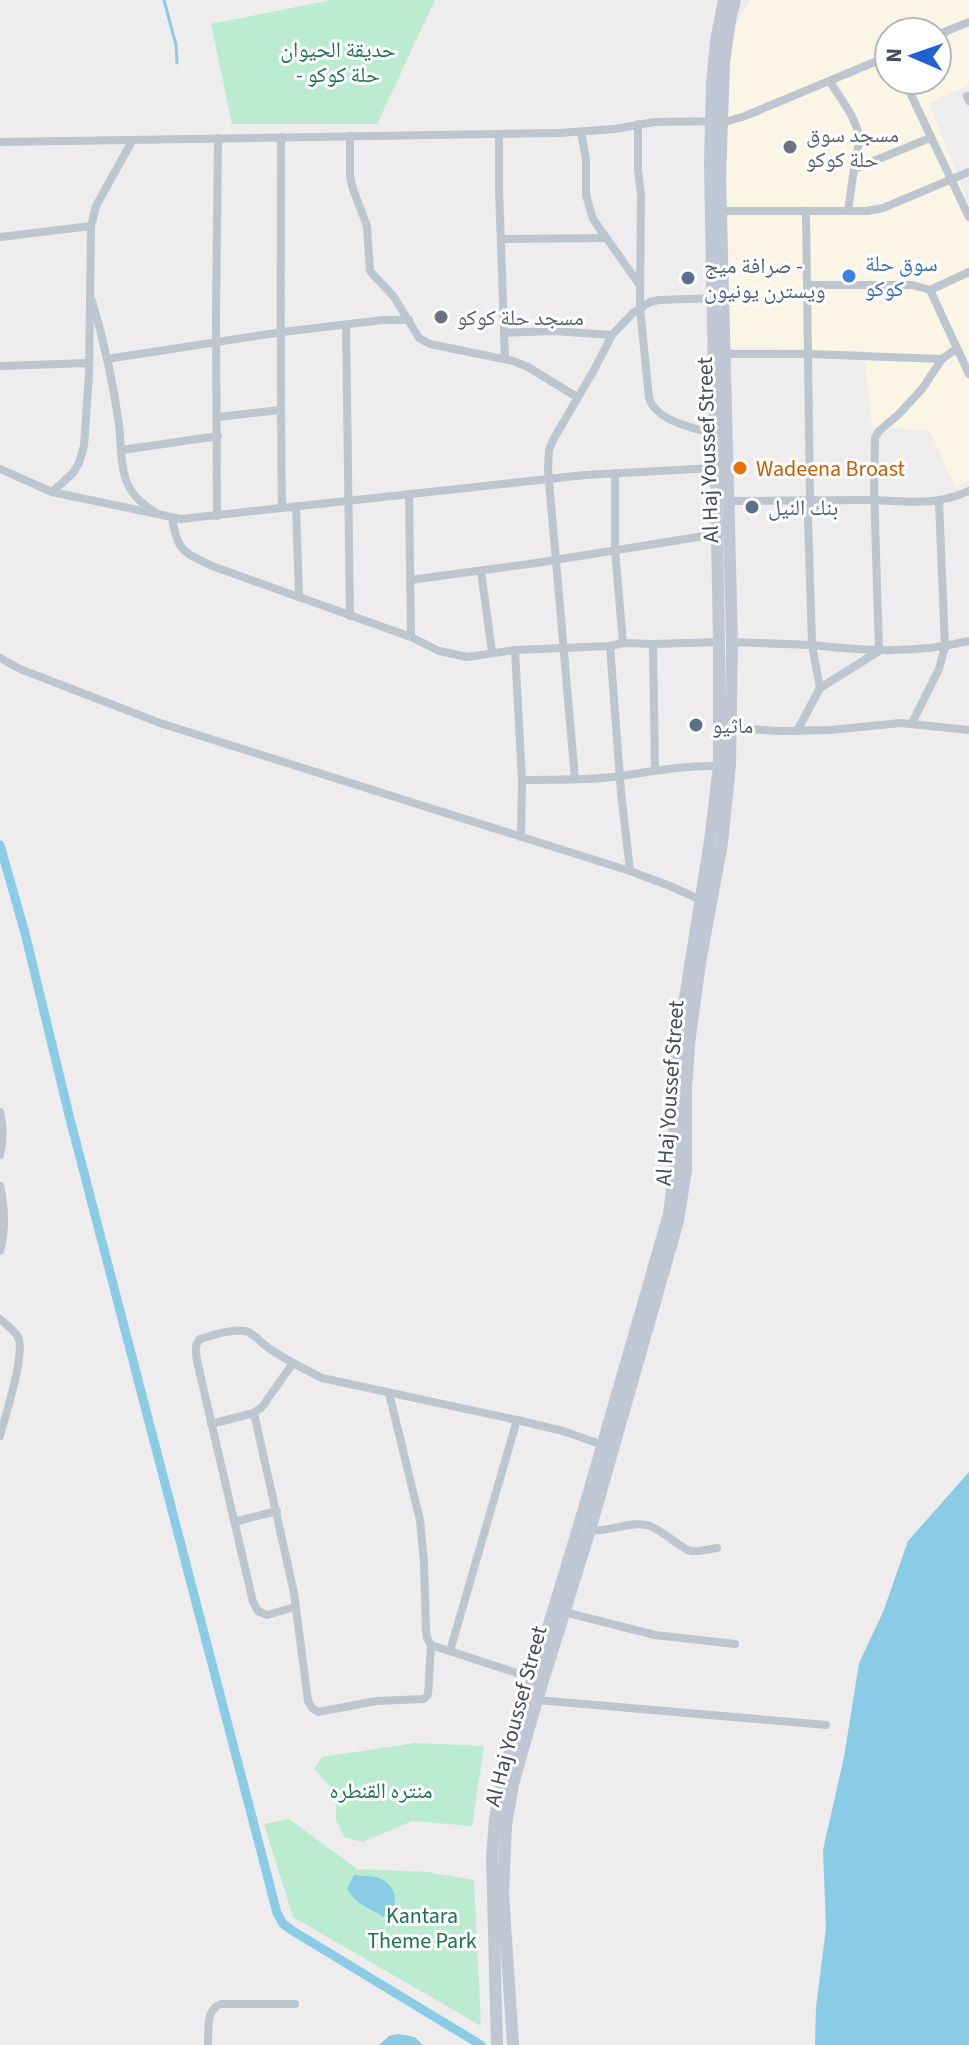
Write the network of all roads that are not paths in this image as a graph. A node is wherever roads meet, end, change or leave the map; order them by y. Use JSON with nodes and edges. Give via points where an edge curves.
{"nodes":[{"id":1,"x":724,"y":0,"type":"edge"},
{"id":2,"x":735,"y":0,"type":"edge"},
{"id":3,"x":873,"y":63,"type":"edge"},
{"id":4,"x":830,"y":82,"type":"junction"},
{"id":5,"x":911,"y":96,"type":"edge"},
{"id":6,"x":716,"y":121,"type":"junction"},
{"id":7,"x":638,"y":124,"type":"junction"},
{"id":8,"x":581,"y":132,"type":"junction"},
{"id":9,"x":499,"y":134,"type":"junction"},
{"id":10,"x":350,"y":136,"type":"junction"},
{"id":11,"x":281,"y":137,"type":"junction"},
{"id":12,"x":218,"y":138,"type":"junction"},
{"id":13,"x":930,"y":138,"type":"junction"},
{"id":14,"x":132,"y":141,"type":"junction"},
{"id":15,"x":0,"y":142,"type":"edge"},
{"id":16,"x":854,"y":169,"type":"junction"},
{"id":17,"x":969,"y":172,"type":"edge"},
{"id":18,"x":951,"y":180,"type":"junction"},
{"id":19,"x":721,"y":211,"type":"junction"},
{"id":20,"x":806,"y":211,"type":"junction"},
{"id":21,"x":848,"y":211,"type":"junction"},
{"id":22,"x":969,"y":217,"type":"edge"},
{"id":23,"x":91,"y":226,"type":"junction"},
{"id":24,"x":0,"y":237,"type":"edge"},
{"id":25,"x":605,"y":238,"type":"junction"},
{"id":26,"x":501,"y":239,"type":"junction"},
{"id":27,"x":969,"y":272,"type":"edge"},
{"id":28,"x":640,"y":285,"type":"junction"},
{"id":29,"x":807,"y":285,"type":"junction"},
{"id":30,"x":930,"y":290,"type":"junction"},
{"id":31,"x":90,"y":292,"type":"junction"},
{"id":32,"x":717,"y":298,"type":"junction"},
{"id":33,"x":640,"y":308,"type":"junction"},
{"id":34,"x":409,"y":320,"type":"junction"},
{"id":35,"x":346,"y":325,"type":"junction"},
{"id":36,"x":282,"y":332,"type":"junction"},
{"id":37,"x":504,"y":333,"type":"junction"},
{"id":38,"x":612,"y":335,"type":"junction"},
{"id":39,"x":216,"y":342,"type":"junction"},
{"id":40,"x":956,"y":349,"type":"junction"},
{"id":41,"x":724,"y":354,"type":"junction"},
{"id":42,"x":808,"y":354,"type":"junction"},
{"id":43,"x":107,"y":359,"type":"junction"},
{"id":44,"x":505,"y":359,"type":"junction"},
{"id":45,"x":942,"y":359,"type":"junction"},
{"id":46,"x":89,"y":363,"type":"junction"},
{"id":47,"x":0,"y":366,"type":"edge"},
{"id":48,"x":969,"y":374,"type":"edge"},
{"id":49,"x":577,"y":397,"type":"junction"},
{"id":50,"x":280,"y":410,"type":"junction"},
{"id":51,"x":218,"y":417,"type":"junction"},
{"id":52,"x":715,"y":435,"type":"junction"},
{"id":53,"x":218,"y":436,"type":"junction"},
{"id":54,"x":122,"y":450,"type":"junction"},
{"id":55,"x":715,"y":468,"type":"junction"},
{"id":56,"x":0,"y":469,"type":"edge"},
{"id":57,"x":615,"y":473,"type":"junction"},
{"id":58,"x":550,"y":479,"type":"junction"},
{"id":59,"x":969,"y":491,"type":"edge"},
{"id":60,"x":52,"y":492,"type":"junction"},
{"id":61,"x":409,"y":494,"type":"junction"},
{"id":62,"x":810,"y":500,"type":"junction"},
{"id":63,"x":874,"y":500,"type":"junction"},
{"id":64,"x":349,"y":501,"type":"junction"},
{"id":65,"x":728,"y":501,"type":"junction"},
{"id":66,"x":939,"y":501,"type":"junction"},
{"id":67,"x":296,"y":506,"type":"junction"},
{"id":68,"x":282,"y":508,"type":"junction"},
{"id":69,"x":217,"y":516,"type":"junction"},
{"id":70,"x":169,"y":517,"type":"junction"},
{"id":71,"x":717,"y":534,"type":"junction"},
{"id":72,"x":615,"y":550,"type":"junction"},
{"id":73,"x":557,"y":559,"type":"junction"},
{"id":74,"x":481,"y":571,"type":"junction"},
{"id":75,"x":410,"y":580,"type":"junction"},
{"id":76,"x":299,"y":597,"type":"junction"},
{"id":77,"x":350,"y":616,"type":"junction"},
{"id":78,"x":411,"y":637,"type":"junction"},
{"id":79,"x":969,"y":641,"type":"edge"},
{"id":80,"x":726,"y":642,"type":"junction"},
{"id":81,"x":623,"y":643,"type":"junction"},
{"id":82,"x":653,"y":644,"type":"junction"},
{"id":83,"x":812,"y":645,"type":"junction"},
{"id":84,"x":610,"y":646,"type":"junction"},
{"id":85,"x":563,"y":647,"type":"junction"},
{"id":86,"x":945,"y":647,"type":"junction"},
{"id":87,"x":515,"y":650,"type":"junction"},
{"id":88,"x":879,"y":651,"type":"junction"},
{"id":89,"x":492,"y":652,"type":"junction"},
{"id":90,"x":0,"y":658,"type":"edge"},
{"id":91,"x":820,"y":688,"type":"junction"},
{"id":92,"x":912,"y":723,"type":"junction"},
{"id":93,"x":731,"y":728,"type":"junction"},
{"id":94,"x":969,"y":730,"type":"edge"},
{"id":95,"x":797,"y":731,"type":"junction"},
{"id":96,"x":719,"y":766,"type":"junction"},
{"id":97,"x":655,"y":769,"type":"junction"},
{"id":98,"x":620,"y":776,"type":"junction"},
{"id":99,"x":575,"y":779,"type":"junction"},
{"id":100,"x":522,"y":780,"type":"junction"},
{"id":101,"x":521,"y":837,"type":"junction"},
{"id":102,"x":630,"y":871,"type":"junction"},
{"id":103,"x":701,"y":900,"type":"junction"},
{"id":104,"x":0,"y":1112,"type":"edge"},
{"id":105,"x":0,"y":1155,"type":"edge"},
{"id":106,"x":0,"y":1186,"type":"edge"},
{"id":107,"x":0,"y":1251,"type":"edge"},
{"id":108,"x":0,"y":1319,"type":"edge"},
{"id":109,"x":293,"y":1363,"type":"junction"},
{"id":110,"x":389,"y":1393,"type":"junction"},
{"id":111,"x":254,"y":1413,"type":"junction"},
{"id":112,"x":517,"y":1420,"type":"junction"},
{"id":113,"x":211,"y":1424,"type":"junction"},
{"id":114,"x":0,"y":1436,"type":"edge"},
{"id":115,"x":603,"y":1445,"type":"junction"},
{"id":116,"x":277,"y":1511,"type":"junction"},
{"id":117,"x":234,"y":1522,"type":"junction"},
{"id":118,"x":590,"y":1530,"type":"junction"},
{"id":119,"x":717,"y":1548,"type":"dead end"},
{"id":120,"x":295,"y":1607,"type":"junction"},
{"id":121,"x":564,"y":1612,"type":"junction"},
{"id":122,"x":735,"y":1644,"type":"dead end"},
{"id":123,"x":431,"y":1645,"type":"junction"},
{"id":124,"x":450,"y":1651,"type":"junction"},
{"id":125,"x":532,"y":1678,"type":"junction"},
{"id":126,"x":537,"y":1700,"type":"junction"},
{"id":127,"x":826,"y":1725,"type":"dead end"},
{"id":128,"x":295,"y":2004,"type":"dead end"},
{"id":129,"x":208,"y":2045,"type":"edge"},
{"id":130,"x":497,"y":2045,"type":"edge"},
{"id":131,"x":513,"y":2045,"type":"edge"}],
"edges":[{"from":1,"to":6,"type":"main road","via":[[716,40]]},
{"from":2,"to":6,"type":"main road"},
{"from":3,"to":4,"type":"street"},
{"from":4,"to":6,"type":"street","via":[[745,116]]},
{"from":4,"to":16,"type":"street","via":[[858,133]]},
{"from":5,"to":13,"type":"street"},
{"from":6,"to":7,"type":"street"},
{"from":6,"to":19,"type":"main road","name":"Al Haj Youssef Street"},
{"from":6,"to":32,"type":"main road","name":"Al Haj Youssef Street"},
{"from":7,"to":8,"type":"street"},
{"from":7,"to":28,"type":"street"},
{"from":8,"to":9,"type":"street"},
{"from":8,"to":25,"type":"street","via":[[586,195]]},
{"from":9,"to":10,"type":"street"},
{"from":9,"to":26,"type":"street"},
{"from":10,"to":11,"type":"street"},
{"from":10,"to":34,"type":"street","via":[[350,176],[367,226],[370,271]]},
{"from":11,"to":12,"type":"street"},
{"from":11,"to":36,"type":"street"},
{"from":12,"to":14,"type":"street"},
{"from":12,"to":39,"type":"street"},
{"from":13,"to":16,"type":"street"},
{"from":13,"to":18,"type":"street"},
{"from":14,"to":15,"type":"street"},
{"from":14,"to":23,"type":"street","via":[[96,206]]},
{"from":16,"to":21,"type":"street"},
{"from":17,"to":18,"type":"street"},
{"from":18,"to":21,"type":"street","via":[[883,208]]},
{"from":18,"to":22,"type":"street"},
{"from":19,"to":20,"type":"street"},
{"from":19,"to":32,"type":"main road","name":"Al Haj Youssef Street"},
{"from":20,"to":21,"type":"street"},
{"from":20,"to":29,"type":"street"},
{"from":23,"to":24,"type":"street"},
{"from":23,"to":31,"type":"street"},
{"from":25,"to":26,"type":"street"},
{"from":25,"to":28,"type":"street"},
{"from":26,"to":37,"type":"street"},
{"from":27,"to":30,"type":"street"},
{"from":28,"to":33,"type":"street"},
{"from":29,"to":30,"type":"street","via":[[912,285]]},
{"from":29,"to":42,"type":"street"},
{"from":30,"to":40,"type":"street"},
{"from":31,"to":43,"type":"street"},
{"from":31,"to":46,"type":"street"},
{"from":32,"to":33,"type":"street","via":[[659,300]]},
{"from":32,"to":41,"type":"main road","name":"Al Haj Youssef Street"},
{"from":32,"to":52,"type":"main road","name":"Al Haj Youssef Street"},
{"from":33,"to":38,"type":"street"},
{"from":33,"to":52,"type":"street","via":[[651,406]]},
{"from":34,"to":35,"type":"street"},
{"from":34,"to":44,"type":"street","via":[[423,342]]},
{"from":35,"to":36,"type":"street"},
{"from":35,"to":64,"type":"street"},
{"from":36,"to":39,"type":"street"},
{"from":36,"to":50,"type":"street"},
{"from":37,"to":38,"type":"street"},
{"from":37,"to":44,"type":"street"},
{"from":38,"to":49,"type":"street"},
{"from":39,"to":43,"type":"street"},
{"from":39,"to":51,"type":"street"},
{"from":40,"to":45,"type":"street"},
{"from":40,"to":48,"type":"street"},
{"from":41,"to":42,"type":"street"},
{"from":41,"to":65,"type":"main road","name":"Al Haj Youssef Street"},
{"from":42,"to":45,"type":"street"},
{"from":42,"to":62,"type":"street"},
{"from":43,"to":54,"type":"street"},
{"from":44,"to":49,"type":"street"},
{"from":45,"to":63,"type":"street","via":[[922,389],[879,431]]},
{"from":46,"to":47,"type":"street"},
{"from":46,"to":60,"type":"street","via":[[84,446],[73,473]]},
{"from":49,"to":58,"type":"street","via":[[549,450]]},
{"from":50,"to":51,"type":"street"},
{"from":50,"to":68,"type":"street"},
{"from":51,"to":53,"type":"street"},
{"from":52,"to":55,"type":"main road","name":"Al Haj Youssef Street"},
{"from":53,"to":54,"type":"street"},
{"from":53,"to":69,"type":"street"},
{"from":54,"to":70,"type":"street","via":[[131,490],[151,510]]},
{"from":55,"to":57,"type":"street"},
{"from":55,"to":71,"type":"main road","name":"Al Haj Youssef Street"},
{"from":56,"to":60,"type":"street"},
{"from":57,"to":58,"type":"street"},
{"from":57,"to":72,"type":"street"},
{"from":58,"to":61,"type":"street"},
{"from":58,"to":73,"type":"street"},
{"from":59,"to":66,"type":"street"},
{"from":60,"to":70,"type":"street"},
{"from":61,"to":64,"type":"street"},
{"from":61,"to":75,"type":"street"},
{"from":62,"to":63,"type":"street"},
{"from":62,"to":65,"type":"street"},
{"from":62,"to":83,"type":"street"},
{"from":63,"to":66,"type":"street"},
{"from":63,"to":88,"type":"street"},
{"from":64,"to":67,"type":"street"},
{"from":64,"to":77,"type":"street"},
{"from":65,"to":80,"type":"main road","name":"Al Haj Youssef Street"},
{"from":66,"to":86,"type":"street"},
{"from":67,"to":68,"type":"street"},
{"from":67,"to":76,"type":"street"},
{"from":68,"to":69,"type":"street"},
{"from":69,"to":70,"type":"street"},
{"from":70,"to":76,"type":"street","via":[[176,540],[188,554]]},
{"from":71,"to":72,"type":"street"},
{"from":71,"to":80,"type":"main road","name":"Al Haj Youssef Street"},
{"from":72,"to":73,"type":"street"},
{"from":72,"to":81,"type":"street"},
{"from":73,"to":74,"type":"street"},
{"from":73,"to":85,"type":"street"},
{"from":74,"to":75,"type":"street"},
{"from":74,"to":89,"type":"street"},
{"from":75,"to":78,"type":"street"},
{"from":76,"to":77,"type":"street"},
{"from":77,"to":78,"type":"street"},
{"from":78,"to":89,"type":"street","via":[[467,657]]},
{"from":79,"to":86,"type":"street"},
{"from":80,"to":82,"type":"street"},
{"from":80,"to":83,"type":"street"},
{"from":80,"to":93,"type":"main road","name":"Al Haj Youssef Street"},
{"from":80,"to":96,"type":"main road","name":"Al Haj Youssef Street"},
{"from":81,"to":82,"type":"street"},
{"from":81,"to":84,"type":"street"},
{"from":82,"to":97,"type":"street"},
{"from":83,"to":88,"type":"street"},
{"from":83,"to":91,"type":"street"},
{"from":84,"to":85,"type":"street"},
{"from":84,"to":98,"type":"street"},
{"from":85,"to":87,"type":"street"},
{"from":85,"to":99,"type":"street"},
{"from":86,"to":88,"type":"street"},
{"from":86,"to":92,"type":"street"},
{"from":87,"to":89,"type":"street"},
{"from":87,"to":100,"type":"street"},
{"from":88,"to":91,"type":"street"},
{"from":90,"to":101,"type":"street","via":[[160,723]]},
{"from":91,"to":95,"type":"street"},
{"from":92,"to":94,"type":"street"},
{"from":92,"to":95,"type":"street"},
{"from":93,"to":95,"type":"street"},
{"from":93,"to":118,"type":"main road","name":"Al Haj Youssef Street","via":[[722,843],[687,1067],[683,1197]]},
{"from":96,"to":97,"type":"street"},
{"from":96,"to":103,"type":"main road","name":"Al Haj Youssef Street"},
{"from":97,"to":98,"type":"street"},
{"from":98,"to":99,"type":"street"},
{"from":98,"to":102,"type":"street"},
{"from":99,"to":100,"type":"street"},
{"from":100,"to":101,"type":"street"},
{"from":101,"to":102,"type":"street"},
{"from":102,"to":103,"type":"street"},
{"from":103,"to":115,"type":"main road","name":"Al Haj Youssef Street","via":[[678,1042],[669,1214]]},
{"from":104,"to":105,"type":"street"},
{"from":106,"to":107,"type":"street","via":[[5,1226]]},
{"from":108,"to":114,"type":"street","via":[[20,1343]]},
{"from":109,"to":110,"type":"street","via":[[322,1378]]},
{"from":109,"to":111,"type":"street"},
{"from":109,"to":113,"type":"street","via":[[245,1331],[200,1339],[197,1361]]},
{"from":110,"to":112,"type":"street"},
{"from":110,"to":123,"type":"street","via":[[420,1520]]},
{"from":111,"to":113,"type":"street"},
{"from":111,"to":116,"type":"street"},
{"from":112,"to":115,"type":"street"},
{"from":112,"to":124,"type":"street"},
{"from":113,"to":117,"type":"street"},
{"from":115,"to":125,"type":"main road","name":"Al Haj Youssef Street"},
{"from":116,"to":117,"type":"street"},
{"from":116,"to":120,"type":"street"},
{"from":117,"to":120,"type":"street","via":[[258,1611],[267,1615]]},
{"from":118,"to":119,"type":"street","via":[[645,1524],[686,1549]]},
{"from":118,"to":121,"type":"main road","name":"Al Haj Youssef Street"},
{"from":120,"to":123,"type":"street","via":[[308,1701],[318,1712],[424,1699]]},
{"from":121,"to":122,"type":"street","via":[[655,1635]]},
{"from":121,"to":126,"type":"main road","name":"Al Haj Youssef Street"},
{"from":123,"to":124,"type":"street"},
{"from":124,"to":125,"type":"street"},
{"from":125,"to":130,"type":"main road","name":"Al Haj Youssef Street","via":[[502,1780],[493,1833]]},
{"from":126,"to":127,"type":"street"},
{"from":126,"to":131,"type":"main road","name":"Al Haj Youssef Street","via":[[513,1784],[503,1859]]},
{"from":128,"to":129,"type":"street","via":[[214,2006]]}]}
